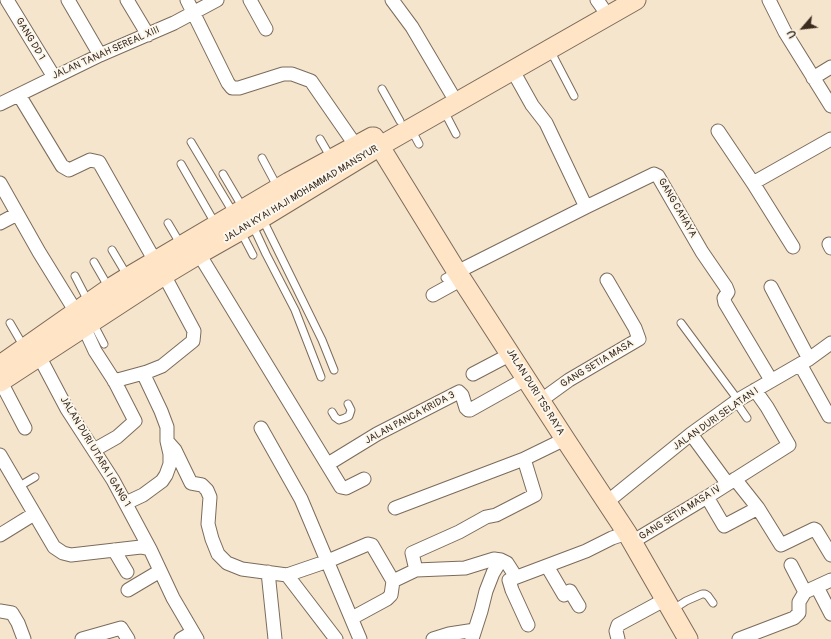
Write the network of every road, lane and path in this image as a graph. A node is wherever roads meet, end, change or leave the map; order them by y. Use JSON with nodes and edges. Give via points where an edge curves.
{"nodes":[{"id":1,"x":7,"y":0,"type":"edge"},
{"id":2,"x":68,"y":0,"type":"edge"},
{"id":3,"x":128,"y":0,"type":"edge"},
{"id":4,"x":187,"y":0,"type":"edge"},
{"id":5,"x":217,"y":0,"type":"edge"},
{"id":6,"x":250,"y":0,"type":"edge"},
{"id":7,"x":392,"y":0,"type":"edge"},
{"id":8,"x":636,"y":0,"type":"edge"},
{"id":9,"x":769,"y":0,"type":"edge"},
{"id":10,"x":605,"y":6,"type":"edge"},
{"id":11,"x":193,"y":13,"type":"junction"},
{"id":12,"x":266,"y":29,"type":"dead end"},
{"id":13,"x":148,"y":35,"type":"junction"},
{"id":14,"x":550,"y":50,"type":"junction"},
{"id":15,"x":100,"y":55,"type":"junction"},
{"id":16,"x":831,"y":67,"type":"edge"},
{"id":17,"x":513,"y":70,"type":"junction"},
{"id":18,"x":54,"y":77,"type":"junction"},
{"id":19,"x":813,"y":78,"type":"junction"},
{"id":20,"x":382,"y":89,"type":"dead end"},
{"id":21,"x":451,"y":93,"type":"junction"},
{"id":22,"x":19,"y":95,"type":"junction"},
{"id":23,"x":574,"y":96,"type":"dead end"},
{"id":24,"x":1,"y":101,"type":"edge"},
{"id":25,"x":831,"y":106,"type":"edge"},
{"id":26,"x":443,"y":111,"type":"junction"},
{"id":27,"x":410,"y":131,"type":"junction"},
{"id":28,"x":718,"y":131,"type":"dead end"},
{"id":29,"x":456,"y":134,"type":"dead end"},
{"id":30,"x":320,"y":139,"type":"dead end"},
{"id":31,"x":831,"y":139,"type":"edge"},
{"id":32,"x":377,"y":141,"type":"junction"},
{"id":33,"x":191,"y":142,"type":"dead end"},
{"id":34,"x":360,"y":152,"type":"junction"},
{"id":35,"x":262,"y":158,"type":"dead end"},
{"id":36,"x":332,"y":160,"type":"junction"},
{"id":37,"x":181,"y":164,"type":"dead end"},
{"id":38,"x":223,"y":174,"type":"dead end"},
{"id":39,"x":0,"y":183,"type":"edge"},
{"id":40,"x":753,"y":183,"type":"junction"},
{"id":41,"x":279,"y":189,"type":"junction"},
{"id":42,"x":586,"y":207,"type":"junction"},
{"id":43,"x":17,"y":214,"type":"junction"},
{"id":44,"x":246,"y":219,"type":"junction"},
{"id":45,"x":0,"y":223,"type":"edge"},
{"id":46,"x":168,"y":223,"type":"dead end"},
{"id":47,"x":216,"y":225,"type":"junction"},
{"id":48,"x":181,"y":246,"type":"junction"},
{"id":49,"x":793,"y":247,"type":"dead end"},
{"id":50,"x":112,"y":250,"type":"dead end"},
{"id":51,"x":199,"y":254,"type":"junction"},
{"id":52,"x":253,"y":255,"type":"dead end"},
{"id":53,"x":94,"y":262,"type":"dead end"},
{"id":54,"x":160,"y":268,"type":"junction"},
{"id":55,"x":75,"y":276,"type":"dead end"},
{"id":56,"x":455,"y":276,"type":"junction"},
{"id":57,"x":128,"y":277,"type":"junction"},
{"id":58,"x":607,"y":280,"type":"dead end"},
{"id":59,"x":771,"y":287,"type":"dead end"},
{"id":60,"x":110,"y":289,"type":"junction"},
{"id":61,"x":432,"y":295,"type":"dead end"},
{"id":62,"x":85,"y":316,"type":"junction"},
{"id":63,"x":10,"y":323,"type":"dead end"},
{"id":64,"x":681,"y":323,"type":"dead end"},
{"id":65,"x":831,"y":343,"type":"edge"},
{"id":66,"x":104,"y":344,"type":"dead end"},
{"id":67,"x":32,"y":352,"type":"junction"},
{"id":68,"x":511,"y":354,"type":"junction"},
{"id":69,"x":805,"y":362,"type":"junction"},
{"id":70,"x":334,"y":370,"type":"dead end"},
{"id":71,"x":143,"y":373,"type":"junction"},
{"id":72,"x":473,"y":374,"type":"dead end"},
{"id":73,"x":0,"y":376,"type":"edge"},
{"id":74,"x":321,"y":377,"type":"dead end"},
{"id":75,"x":527,"y":378,"type":"junction"},
{"id":76,"x":771,"y":380,"type":"junction"},
{"id":77,"x":114,"y":381,"type":"junction"},
{"id":78,"x":756,"y":390,"type":"junction"},
{"id":79,"x":540,"y":401,"type":"junction"},
{"id":80,"x":737,"y":401,"type":"junction"},
{"id":81,"x":348,"y":404,"type":"dead end"},
{"id":82,"x":332,"y":412,"type":"dead end"},
{"id":83,"x":829,"y":416,"type":"dead end"},
{"id":84,"x":747,"y":418,"type":"dead end"},
{"id":85,"x":25,"y":428,"type":"dead end"},
{"id":86,"x":261,"y":428,"type":"dead end"},
{"id":87,"x":691,"y":434,"type":"junction"},
{"id":88,"x":565,"y":439,"type":"junction"},
{"id":89,"x":167,"y":441,"type":"junction"},
{"id":90,"x":94,"y":450,"type":"junction"},
{"id":91,"x":0,"y":455,"type":"edge"},
{"id":92,"x":524,"y":459,"type":"junction"},
{"id":93,"x":328,"y":464,"type":"junction"},
{"id":94,"x":35,"y":477,"type":"dead end"},
{"id":95,"x":364,"y":479,"type":"dead end"},
{"id":96,"x":731,"y":481,"type":"junction"},
{"id":97,"x":18,"y":487,"type":"junction"},
{"id":98,"x":707,"y":497,"type":"junction"},
{"id":99,"x":607,"y":502,"type":"junction"},
{"id":100,"x":126,"y":503,"type":"junction"},
{"id":101,"x":395,"y":508,"type":"dead end"},
{"id":102,"x":758,"y":508,"type":"junction"},
{"id":103,"x":34,"y":514,"type":"junction"},
{"id":104,"x":0,"y":535,"type":"edge"},
{"id":105,"x":630,"y":537,"type":"junction"},
{"id":106,"x":150,"y":549,"type":"junction"},
{"id":107,"x":114,"y":550,"type":"junction"},
{"id":108,"x":62,"y":553,"type":"junction"},
{"id":109,"x":831,"y":555,"type":"edge"},
{"id":110,"x":501,"y":560,"type":"junction"},
{"id":111,"x":328,"y":561,"type":"junction"},
{"id":112,"x":791,"y":564,"type":"dead end"},
{"id":113,"x":70,"y":565,"type":"dead end"},
{"id":114,"x":547,"y":566,"type":"junction"},
{"id":115,"x":416,"y":570,"type":"junction"},
{"id":116,"x":160,"y":571,"type":"junction"},
{"id":117,"x":127,"y":572,"type":"dead end"},
{"id":118,"x":268,"y":572,"type":"junction"},
{"id":119,"x":287,"y":575,"type":"junction"},
{"id":120,"x":516,"y":577,"type":"junction"},
{"id":121,"x":831,"y":580,"type":"edge"},
{"id":122,"x":393,"y":581,"type":"junction"},
{"id":123,"x":811,"y":589,"type":"junction"},
{"id":124,"x":128,"y":590,"type":"dead end"},
{"id":125,"x":713,"y":603,"type":"dead end"},
{"id":126,"x":579,"y":606,"type":"dead end"},
{"id":127,"x":669,"y":610,"type":"junction"},
{"id":128,"x":0,"y":611,"type":"edge"},
{"id":129,"x":831,"y":614,"type":"edge"},
{"id":130,"x":352,"y":618,"type":"junction"},
{"id":131,"x":528,"y":625,"type":"dead end"},
{"id":132,"x":473,"y":634,"type":"edge"},
{"id":133,"x":195,"y":636,"type":"edge"},
{"id":134,"x":24,"y":639,"type":"edge"},
{"id":135,"x":82,"y":639,"type":"edge"},
{"id":136,"x":128,"y":639,"type":"edge"},
{"id":137,"x":181,"y":639,"type":"edge"},
{"id":138,"x":275,"y":639,"type":"edge"},
{"id":139,"x":336,"y":639,"type":"edge"},
{"id":140,"x":360,"y":639,"type":"edge"},
{"id":141,"x":433,"y":639,"type":"edge"},
{"id":142,"x":618,"y":639,"type":"edge"},
{"id":143,"x":688,"y":639,"type":"edge"},
{"id":144,"x":739,"y":639,"type":"edge"}],
"edges":[{"from":1,"to":18,"type":"street","name":"GANG DD 1"},
{"from":2,"to":15,"type":"street"},
{"from":3,"to":13,"type":"street"},
{"from":4,"to":11,"type":"street"},
{"from":5,"to":11,"type":"street","name":"JALAN TANAH SEREAL XIII"},
{"from":6,"to":12,"type":"street"},
{"from":7,"to":21,"type":"street","via":[[412,27]]},
{"from":8,"to":10,"type":"main road"},
{"from":9,"to":19,"type":"street"},
{"from":10,"to":14,"type":"main road","name":"JALAN KYAI HAJI MOHAMMAD MANSYUR"},
{"from":10,"to":21,"type":"main road","name":"JALAN KYAI HAJI MOHAMMAD MANSYUR"},
{"from":11,"to":13,"type":"street","name":"JALAN TANAH SEREAL XIII"},
{"from":11,"to":34,"type":"street","via":[[232,88],[240,88],[283,74],[304,77],[311,81]]},
{"from":13,"to":15,"type":"street","name":"JALAN TANAH SEREAL XIII"},
{"from":14,"to":17,"type":"main road","name":"JALAN KYAI HAJI MOHAMMAD MANSYUR"},
{"from":14,"to":23,"type":"lane"},
{"from":15,"to":18,"type":"street","name":"JALAN TANAH SEREAL XIII"},
{"from":16,"to":19,"type":"street"},
{"from":17,"to":26,"type":"main road","name":"JALAN KYAI HAJI MOHAMMAD MANSYUR"},
{"from":17,"to":42,"type":"street","via":[[532,105],[546,123]]},
{"from":18,"to":22,"type":"street","name":"JALAN TANAH SEREAL XIII"},
{"from":19,"to":25,"type":"street"},
{"from":20,"to":27,"type":"lane"},
{"from":21,"to":27,"type":"main road","name":"JALAN KYAI HAJI MOHAMMAD MANSYUR"},
{"from":22,"to":24,"type":"street","name":"JALAN TANAH SEREAL XIII"},
{"from":22,"to":54,"type":"street","via":[[62,166],[69,170],[90,160],[99,162]]},
{"from":26,"to":27,"type":"main road","name":"JALAN KYAI HAJI MOHAMMAD MANSYUR"},
{"from":26,"to":29,"type":"lane"},
{"from":27,"to":32,"type":"main road","name":"JALAN KYAI HAJI MOHAMMAD MANSYUR"},
{"from":28,"to":40,"type":"street"},
{"from":30,"to":36,"type":"lane"},
{"from":31,"to":40,"type":"street"},
{"from":32,"to":34,"type":"main road","name":"JALAN KYAI HAJI MOHAMMAD MANSYUR"},
{"from":32,"to":56,"type":"main road","name":"JALAN DURI TSS RAYA"},
{"from":33,"to":44,"type":"lane"},
{"from":34,"to":36,"type":"main road","name":"JALAN KYAI HAJI MOHAMMAD MANSYUR"},
{"from":34,"to":44,"type":"main road","name":"JALAN KYAI HAJI MOHAMMAD MANSYUR"},
{"from":35,"to":41,"type":"lane"},
{"from":36,"to":41,"type":"main road","name":"JALAN KYAI HAJI MOHAMMAD MANSYUR"},
{"from":37,"to":47,"type":"lane"},
{"from":38,"to":44,"type":"lane"},
{"from":39,"to":43,"type":"street"},
{"from":40,"to":49,"type":"street"},
{"from":41,"to":44,"type":"main road","name":"JALAN KYAI HAJI MOHAMMAD MANSYUR"},
{"from":42,"to":56,"type":"street"},
{"from":42,"to":76,"type":"street","name":"GANG CAHAYA","via":[[656,174],[726,287],[726,303]]},
{"from":43,"to":45,"type":"street"},
{"from":43,"to":62,"type":"street"},
{"from":44,"to":47,"type":"main road","name":"JALAN KYAI HAJI MOHAMMAD MANSYUR"},
{"from":44,"to":51,"type":"main road","name":"JALAN KYAI HAJI MOHAMMAD MANSYUR"},
{"from":44,"to":52,"type":"lane"},
{"from":44,"to":70,"type":"lane","via":[[322,340]]},
{"from":44,"to":74,"type":"lane","via":[[295,310]]},
{"from":46,"to":48,"type":"lane"},
{"from":47,"to":48,"type":"main road","name":"JALAN KYAI HAJI MOHAMMAD MANSYUR"},
{"from":48,"to":54,"type":"main road","name":"JALAN KYAI HAJI MOHAMMAD MANSYUR"},
{"from":50,"to":57,"type":"lane"},
{"from":51,"to":54,"type":"main road","name":"JALAN KYAI HAJI MOHAMMAD MANSYUR"},
{"from":51,"to":93,"type":"street"},
{"from":53,"to":60,"type":"lane"},
{"from":54,"to":57,"type":"main road","name":"JALAN KYAI HAJI MOHAMMAD MANSYUR"},
{"from":54,"to":62,"type":"main road","name":"JALAN KYAI HAJI MOHAMMAD MANSYUR"},
{"from":54,"to":71,"type":"street","via":[[194,331],[193,341],[162,366]]},
{"from":55,"to":62,"type":"lane"},
{"from":56,"to":61,"type":"street"},
{"from":56,"to":68,"type":"main road","name":"JALAN DURI TSS RAYA"},
{"from":57,"to":60,"type":"main road","name":"JALAN KYAI HAJI MOHAMMAD MANSYUR"},
{"from":58,"to":79,"type":"street","name":"GANG SETIA MASA","via":[[639,339],[569,380]]},
{"from":59,"to":69,"type":"street"},
{"from":60,"to":62,"type":"main road","name":"JALAN KYAI HAJI MOHAMMAD MANSYUR"},
{"from":62,"to":66,"type":"lane"},
{"from":62,"to":67,"type":"main road","name":"JALAN KYAI HAJI MOHAMMAD MANSYUR"},
{"from":62,"to":77,"type":"street","via":[[98,356]]},
{"from":63,"to":67,"type":"lane"},
{"from":64,"to":80,"type":"lane"},
{"from":65,"to":69,"type":"street","name":"JALAN DURI SELATAN I"},
{"from":67,"to":73,"type":"main road","name":"JALAN KYAI HAJI MOHAMMAD MANSYUR"},
{"from":67,"to":90,"type":"street","name":"JALAN DURI UTARA I GANG 1"},
{"from":68,"to":72,"type":"street"},
{"from":68,"to":75,"type":"main road","name":"JALAN DURI TSS RAYA"},
{"from":69,"to":76,"type":"street","name":"JALAN DURI SELATAN I"},
{"from":69,"to":83,"type":"street"},
{"from":71,"to":77,"type":"street"},
{"from":71,"to":89,"type":"street","via":[[167,427]]},
{"from":73,"to":85,"type":"street"},
{"from":75,"to":79,"type":"main road","name":"JALAN DURI TSS RAYA"},
{"from":75,"to":93,"type":"street","name":"JALAN PANCA KRIDA 3","via":[[470,410],[466,408],[459,392],[377,434]]},
{"from":76,"to":78,"type":"street","name":"JALAN DURI SELATAN I"},
{"from":77,"to":90,"type":"street","via":[[135,421],[118,437]]},
{"from":78,"to":80,"type":"street","name":"JALAN DURI SELATAN I"},
{"from":78,"to":96,"type":"street","name":"GANG SETIA MASA IV","via":[[789,445]]},
{"from":79,"to":88,"type":"main road","name":"JALAN DURI TSS RAYA"},
{"from":80,"to":84,"type":"lane"},
{"from":80,"to":87,"type":"street","name":"JALAN DURI SELATAN I"},
{"from":81,"to":82,"type":"lane","via":[[351,410],[349,416],[339,420]]},
{"from":86,"to":111,"type":"street","via":[[301,499]]},
{"from":87,"to":96,"type":"street","name":"GANG SETIA MASA IV"},
{"from":87,"to":99,"type":"street","name":"JALAN DURI SELATAN I"},
{"from":88,"to":92,"type":"street"},
{"from":88,"to":99,"type":"main road","name":"JALAN DURI TSS RAYA"},
{"from":89,"to":100,"type":"street","via":[[170,464],[166,476],[153,489]]},
{"from":89,"to":118,"type":"street","via":[[175,450],[191,483],[202,485],[207,490],[210,497],[208,524],[218,554],[227,563],[242,569]]},
{"from":90,"to":100,"type":"street","name":"JALAN DURI UTARA I GANG 1"},
{"from":91,"to":97,"type":"street"},
{"from":92,"to":101,"type":"street"},
{"from":92,"to":115,"type":"street","via":[[535,495],[412,553]]},
{"from":93,"to":95,"type":"street","via":[[343,488]]},
{"from":94,"to":97,"type":"lane"},
{"from":96,"to":98,"type":"street","name":"GANG SETIA MASA IV"},
{"from":96,"to":102,"type":"street"},
{"from":97,"to":103,"type":"street"},
{"from":98,"to":102,"type":"street","via":[[724,526]]},
{"from":98,"to":105,"type":"street","name":"GANG SETIA MASA IV"},
{"from":99,"to":105,"type":"main road","name":"JALAN DURI TSS RAYA"},
{"from":100,"to":106,"type":"street","name":"JALAN DURI UTARA I GANG 1"},
{"from":102,"to":109,"type":"street","via":[[781,545],[814,529]]},
{"from":103,"to":104,"type":"street"},
{"from":103,"to":108,"type":"street","via":[[54,547]]},
{"from":105,"to":114,"type":"street","name":"GANG SETIA MASA IV","via":[[612,538]]},
{"from":105,"to":127,"type":"main road","name":"JALAN DURI TSS RAYA"},
{"from":106,"to":107,"type":"street","via":[[141,547]]},
{"from":106,"to":116,"type":"street","name":"JALAN DURI UTARA I GANG 1"},
{"from":107,"to":108,"type":"street","via":[[71,555]]},
{"from":107,"to":117,"type":"street"},
{"from":108,"to":113,"type":"street"},
{"from":110,"to":115,"type":"street","via":[[494,559],[465,568]]},
{"from":110,"to":120,"type":"street"},
{"from":110,"to":132,"type":"street","via":[[493,572]]},
{"from":111,"to":119,"type":"street"},
{"from":111,"to":122,"type":"street","via":[[368,544],[372,545]]},
{"from":111,"to":130,"type":"street"},
{"from":112,"to":123,"type":"street"},
{"from":114,"to":120,"type":"street","name":"GANG SETIA MASA IV"},
{"from":114,"to":126,"type":"street","via":[[564,595],[570,591]]},
{"from":115,"to":122,"type":"street"},
{"from":116,"to":124,"type":"street"},
{"from":116,"to":133,"type":"street","name":"JALAN DURI UTARA I GANG 1"},
{"from":118,"to":119,"type":"street"},
{"from":118,"to":138,"type":"street"},
{"from":119,"to":139,"type":"street"},
{"from":120,"to":131,"type":"street","via":[[509,581]]},
{"from":121,"to":123,"type":"street"},
{"from":122,"to":130,"type":"street","via":[[390,597]]},
{"from":123,"to":129,"type":"street"},
{"from":123,"to":144,"type":"street","via":[[799,602],[799,613],[794,618]]},
{"from":125,"to":127,"type":"lane","via":[[708,596],[702,594]]},
{"from":127,"to":142,"type":"street","via":[[618,625]]},
{"from":127,"to":143,"type":"main road","name":"JALAN DURI TSS RAYA"},
{"from":128,"to":134,"type":"street","via":[[12,613]]},
{"from":130,"to":140,"type":"street"},
{"from":132,"to":141,"type":"street","via":[[449,634]]},
{"from":133,"to":137,"type":"street"},
{"from":135,"to":136,"type":"street","via":[[121,628]]}]}
